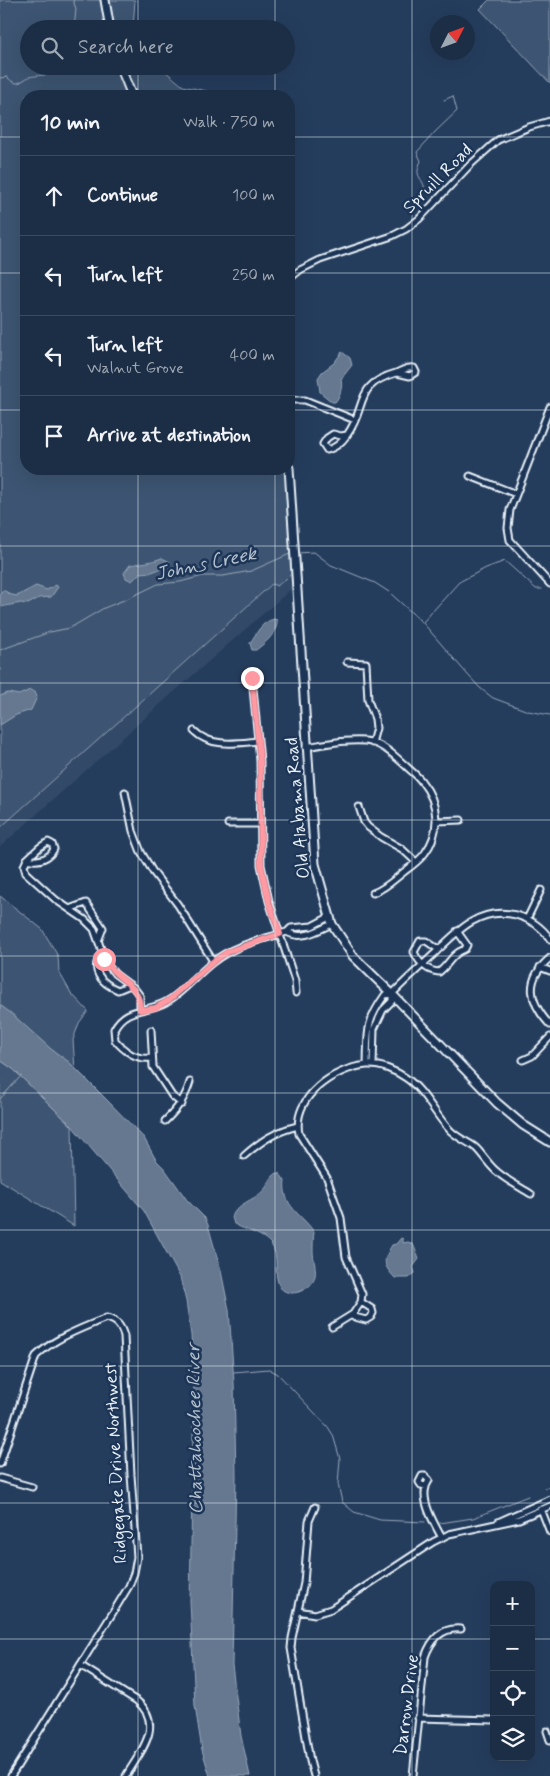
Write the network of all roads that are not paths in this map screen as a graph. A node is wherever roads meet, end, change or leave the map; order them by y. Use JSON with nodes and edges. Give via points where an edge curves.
{"nodes":[{"id":1,"x":104,"y":0,"type":"edge"},
{"id":2,"x":108,"y":20,"type":"edge"},
{"id":3,"x":124,"y":75,"type":"edge"},
{"id":4,"x":130,"y":90,"type":"edge"},
{"id":5,"x":550,"y":121,"type":"edge"},
{"id":6,"x":295,"y":274,"type":"edge"},
{"id":7,"x":396,"y":373,"type":"dead end"},
{"id":8,"x":295,"y":399,"type":"edge"},
{"id":9,"x":550,"y":407,"type":"edge"},
{"id":10,"x":355,"y":420,"type":"junction"},
{"id":11,"x":347,"y":435,"type":"dead end"},
{"id":12,"x":289,"y":475,"type":"edge"},
{"id":13,"x":470,"y":476,"type":"dead end"},
{"id":14,"x":516,"y":494,"type":"junction"},
{"id":15,"x":550,"y":584,"type":"edge"},
{"id":16,"x":347,"y":662,"type":"dead end"},
{"id":17,"x":252,"y":678,"type":"dead end"},
{"id":18,"x":194,"y":731,"type":"dead end"},
{"id":19,"x":258,"y":741,"type":"junction"},
{"id":20,"x":372,"y":742,"type":"junction"},
{"id":21,"x":306,"y":747,"type":"junction"},
{"id":22,"x":125,"y":792,"type":"dead end"},
{"id":23,"x":360,"y":807,"type":"dead end"},
{"id":24,"x":462,"y":820,"type":"dead end"},
{"id":25,"x":437,"y":821,"type":"junction"},
{"id":26,"x":228,"y":824,"type":"dead end"},
{"id":27,"x":260,"y":824,"type":"junction"},
{"id":28,"x":27,"y":860,"type":"junction"},
{"id":29,"x":416,"y":862,"type":"junction"},
{"id":30,"x":541,"y":890,"type":"dead end"},
{"id":31,"x":373,"y":893,"type":"dead end"},
{"id":32,"x":69,"y":909,"type":"junction"},
{"id":33,"x":527,"y":919,"type":"junction"},
{"id":34,"x":331,"y":920,"type":"junction"},
{"id":35,"x":457,"y":931,"type":"junction"},
{"id":36,"x":280,"y":934,"type":"junction"},
{"id":37,"x":550,"y":939,"type":"edge"},
{"id":38,"x":98,"y":942,"type":"junction"},
{"id":39,"x":438,"y":949,"type":"junction"},
{"id":40,"x":102,"y":953,"type":"junction"},
{"id":41,"x":550,"y":958,"type":"edge"},
{"id":42,"x":214,"y":961,"type":"junction"},
{"id":43,"x":422,"y":965,"type":"junction"},
{"id":44,"x":540,"y":967,"type":"junction"},
{"id":45,"x":550,"y":971,"type":"edge"},
{"id":46,"x":130,"y":985,"type":"junction"},
{"id":47,"x":296,"y":993,"type":"dead end"},
{"id":48,"x":392,"y":994,"type":"junction"},
{"id":49,"x":377,"y":1006,"type":"junction"},
{"id":50,"x":140,"y":1010,"type":"junction"},
{"id":51,"x":383,"y":1010,"type":"junction"},
{"id":52,"x":550,"y":1025,"type":"edge"},
{"id":53,"x":151,"y":1030,"type":"dead end"},
{"id":54,"x":550,"y":1037,"type":"edge"},
{"id":55,"x":151,"y":1058,"type":"junction"},
{"id":56,"x":523,"y":1060,"type":"dead end"},
{"id":57,"x":370,"y":1065,"type":"junction"},
{"id":58,"x":190,"y":1082,"type":"dead end"},
{"id":59,"x":182,"y":1104,"type":"junction"},
{"id":60,"x":165,"y":1121,"type":"dead end"},
{"id":61,"x":298,"y":1126,"type":"junction"},
{"id":62,"x":550,"y":1142,"type":"edge"},
{"id":63,"x":244,"y":1156,"type":"dead end"},
{"id":64,"x":531,"y":1194,"type":"dead end"},
{"id":65,"x":360,"y":1302,"type":"junction"},
{"id":66,"x":351,"y":1316,"type":"junction"},
{"id":67,"x":332,"y":1327,"type":"dead end"},
{"id":68,"x":0,"y":1464,"type":"edge"},
{"id":69,"x":0,"y":1478,"type":"edge"},
{"id":70,"x":426,"y":1486,"type":"dead end"},
{"id":71,"x":32,"y":1487,"type":"dead end"},
{"id":72,"x":548,"y":1500,"type":"edge"},
{"id":73,"x":538,"y":1504,"type":"junction"},
{"id":74,"x":315,"y":1507,"type":"dead end"},
{"id":75,"x":549,"y":1507,"type":"edge"},
{"id":76,"x":541,"y":1510,"type":"junction"},
{"id":77,"x":550,"y":1514,"type":"edge"},
{"id":78,"x":493,"y":1524,"type":"junction"},
{"id":79,"x":550,"y":1532,"type":"edge"},
{"id":80,"x":442,"y":1538,"type":"junction"},
{"id":81,"x":298,"y":1611,"type":"junction"},
{"id":82,"x":461,"y":1629,"type":"dead end"},
{"id":83,"x":80,"y":1665,"type":"junction"},
{"id":84,"x":418,"y":1718,"type":"junction"},
{"id":85,"x":490,"y":1720,"type":"edge"},
{"id":86,"x":547,"y":1731,"type":"dead end"},
{"id":87,"x":550,"y":1740,"type":"edge"},
{"id":88,"x":11,"y":1776,"type":"edge"},
{"id":89,"x":126,"y":1776,"type":"edge"},
{"id":90,"x":314,"y":1776,"type":"edge"},
{"id":91,"x":413,"y":1776,"type":"edge"}],
"edges":[{"from":1,"to":2,"type":"main road"},
{"from":3,"to":4,"type":"main road"},
{"from":5,"to":6,"type":"street","name":"Spruill Road","via":[[498,140],[406,229],[320,260]]},
{"from":7,"to":10,"type":"street","via":[[370,386]]},
{"from":8,"to":10,"type":"street","via":[[310,401]]},
{"from":9,"to":14,"type":"street"},
{"from":10,"to":11,"type":"street"},
{"from":12,"to":21,"type":"main road","name":"Old Alabama Road"},
{"from":13,"to":14,"type":"street"},
{"from":14,"to":15,"type":"street","via":[[508,521],[510,540]]},
{"from":16,"to":20,"type":"street","via":[[366,663],[368,700],[376,728]]},
{"from":17,"to":19,"type":"street"},
{"from":18,"to":19,"type":"street","via":[[203,738],[224,744]]},
{"from":19,"to":27,"type":"street"},
{"from":20,"to":21,"type":"street"},
{"from":20,"to":25,"type":"street","via":[[392,753],[422,782],[434,804]]},
{"from":21,"to":34,"type":"main road","name":"Old Alabama Road","via":[[314,864]]},
{"from":22,"to":42,"type":"street","via":[[132,831],[141,852]]},
{"from":23,"to":29,"type":"street","via":[[364,822],[372,832],[402,849]]},
{"from":24,"to":25,"type":"street"},
{"from":25,"to":29,"type":"street","via":[[431,844]]},
{"from":26,"to":27,"type":"street"},
{"from":27,"to":36,"type":"street","via":[[263,878]]},
{"from":28,"to":28,"type":"street","via":[[45,843],[50,842],[54,846],[54,851],[46,858]]},
{"from":28,"to":32,"type":"street","via":[[24,866],[26,873]]},
{"from":29,"to":31,"type":"street"},
{"from":30,"to":33,"type":"street"},
{"from":32,"to":38,"type":"street","via":[[94,929]]},
{"from":32,"to":38,"type":"street","via":[[86,903],[103,928]]},
{"from":33,"to":35,"type":"street","via":[[513,914],[491,913]]},
{"from":33,"to":37,"type":"street","via":[[538,925]]},
{"from":34,"to":36,"type":"street","via":[[305,935]]},
{"from":34,"to":48,"type":"main road","name":"Old Alabama Road","via":[[353,956]]},
{"from":35,"to":39,"type":"street"},
{"from":35,"to":43,"type":"street","via":[[467,945],[465,949],[455,953],[439,972]]},
{"from":36,"to":42,"type":"street","via":[[236,948]]},
{"from":36,"to":47,"type":"street"},
{"from":38,"to":40,"type":"street"},
{"from":39,"to":43,"type":"street"},
{"from":39,"to":43,"type":"street","via":[[426,941],[420,942],[414,952]]},
{"from":40,"to":46,"type":"street","via":[[111,969]]},
{"from":40,"to":46,"type":"street","via":[[95,965],[107,986],[118,990]]},
{"from":41,"to":44,"type":"street"},
{"from":42,"to":50,"type":"street","via":[[169,1000],[155,1008]]},
{"from":43,"to":48,"type":"street"},
{"from":44,"to":45,"type":"street"},
{"from":44,"to":52,"type":"street","via":[[534,980],[533,996],[539,1013]]},
{"from":46,"to":50,"type":"street","via":[[140,996]]},
{"from":48,"to":49,"type":"street","via":[[386,995]]},
{"from":48,"to":51,"type":"street","via":[[392,1001]]},
{"from":48,"to":62,"type":"main road","name":"Old Alabama Road","via":[[503,1108],[522,1125]]},
{"from":49,"to":51,"type":"street"},
{"from":49,"to":57,"type":"street","via":[[369,1024]]},
{"from":50,"to":55,"type":"street","via":[[121,1019],[114,1029],[114,1036],[134,1056]]},
{"from":51,"to":57,"type":"street","via":[[374,1029]]},
{"from":53,"to":55,"type":"street"},
{"from":54,"to":56,"type":"street","via":[[532,1056]]},
{"from":55,"to":59,"type":"street","via":[[160,1081]]},
{"from":57,"to":61,"type":"street","via":[[340,1072],[328,1079],[305,1102]]},
{"from":57,"to":64,"type":"street","via":[[389,1069],[407,1078],[449,1130],[475,1148],[496,1171]]},
{"from":58,"to":59,"type":"street"},
{"from":59,"to":60,"type":"street"},
{"from":61,"to":63,"type":"street","via":[[272,1135]]},
{"from":61,"to":65,"type":"street","via":[[299,1134],[327,1178],[341,1218],[346,1257],[362,1294]]},
{"from":65,"to":66,"type":"street"},
{"from":65,"to":66,"type":"street","via":[[372,1309],[371,1317],[366,1320]]},
{"from":66,"to":67,"type":"street"},
{"from":68,"to":83,"type":"street","name":"Ridgegate Drive Northwest","via":[[36,1356],[58,1339],[106,1318],[120,1325],[124,1336],[137,1557],[129,1586]]},
{"from":69,"to":71,"type":"street"},
{"from":70,"to":80,"type":"street","via":[[430,1514]]},
{"from":72,"to":73,"type":"street"},
{"from":72,"to":75,"type":"street"},
{"from":73,"to":76,"type":"street"},
{"from":73,"to":78,"type":"street"},
{"from":74,"to":81,"type":"street","via":[[309,1521],[305,1575]]},
{"from":75,"to":76,"type":"street"},
{"from":75,"to":77,"type":"street"},
{"from":76,"to":78,"type":"street"},
{"from":76,"to":79,"type":"street"},
{"from":78,"to":80,"type":"street"},
{"from":80,"to":81,"type":"street","via":[[331,1609],[315,1614]]},
{"from":81,"to":90,"type":"street","via":[[292,1638],[292,1658]]},
{"from":82,"to":84,"type":"street","name":"Darrow Drive","via":[[446,1629],[427,1650]]},
{"from":83,"to":88,"type":"street","name":"Ridgegate Drive Northwest"},
{"from":83,"to":89,"type":"street","via":[[137,1701],[149,1717],[151,1728],[145,1744]]},
{"from":84,"to":85,"type":"street"},
{"from":84,"to":91,"type":"street","name":"Darrow Drive"},
{"from":86,"to":87,"type":"street"}]}
